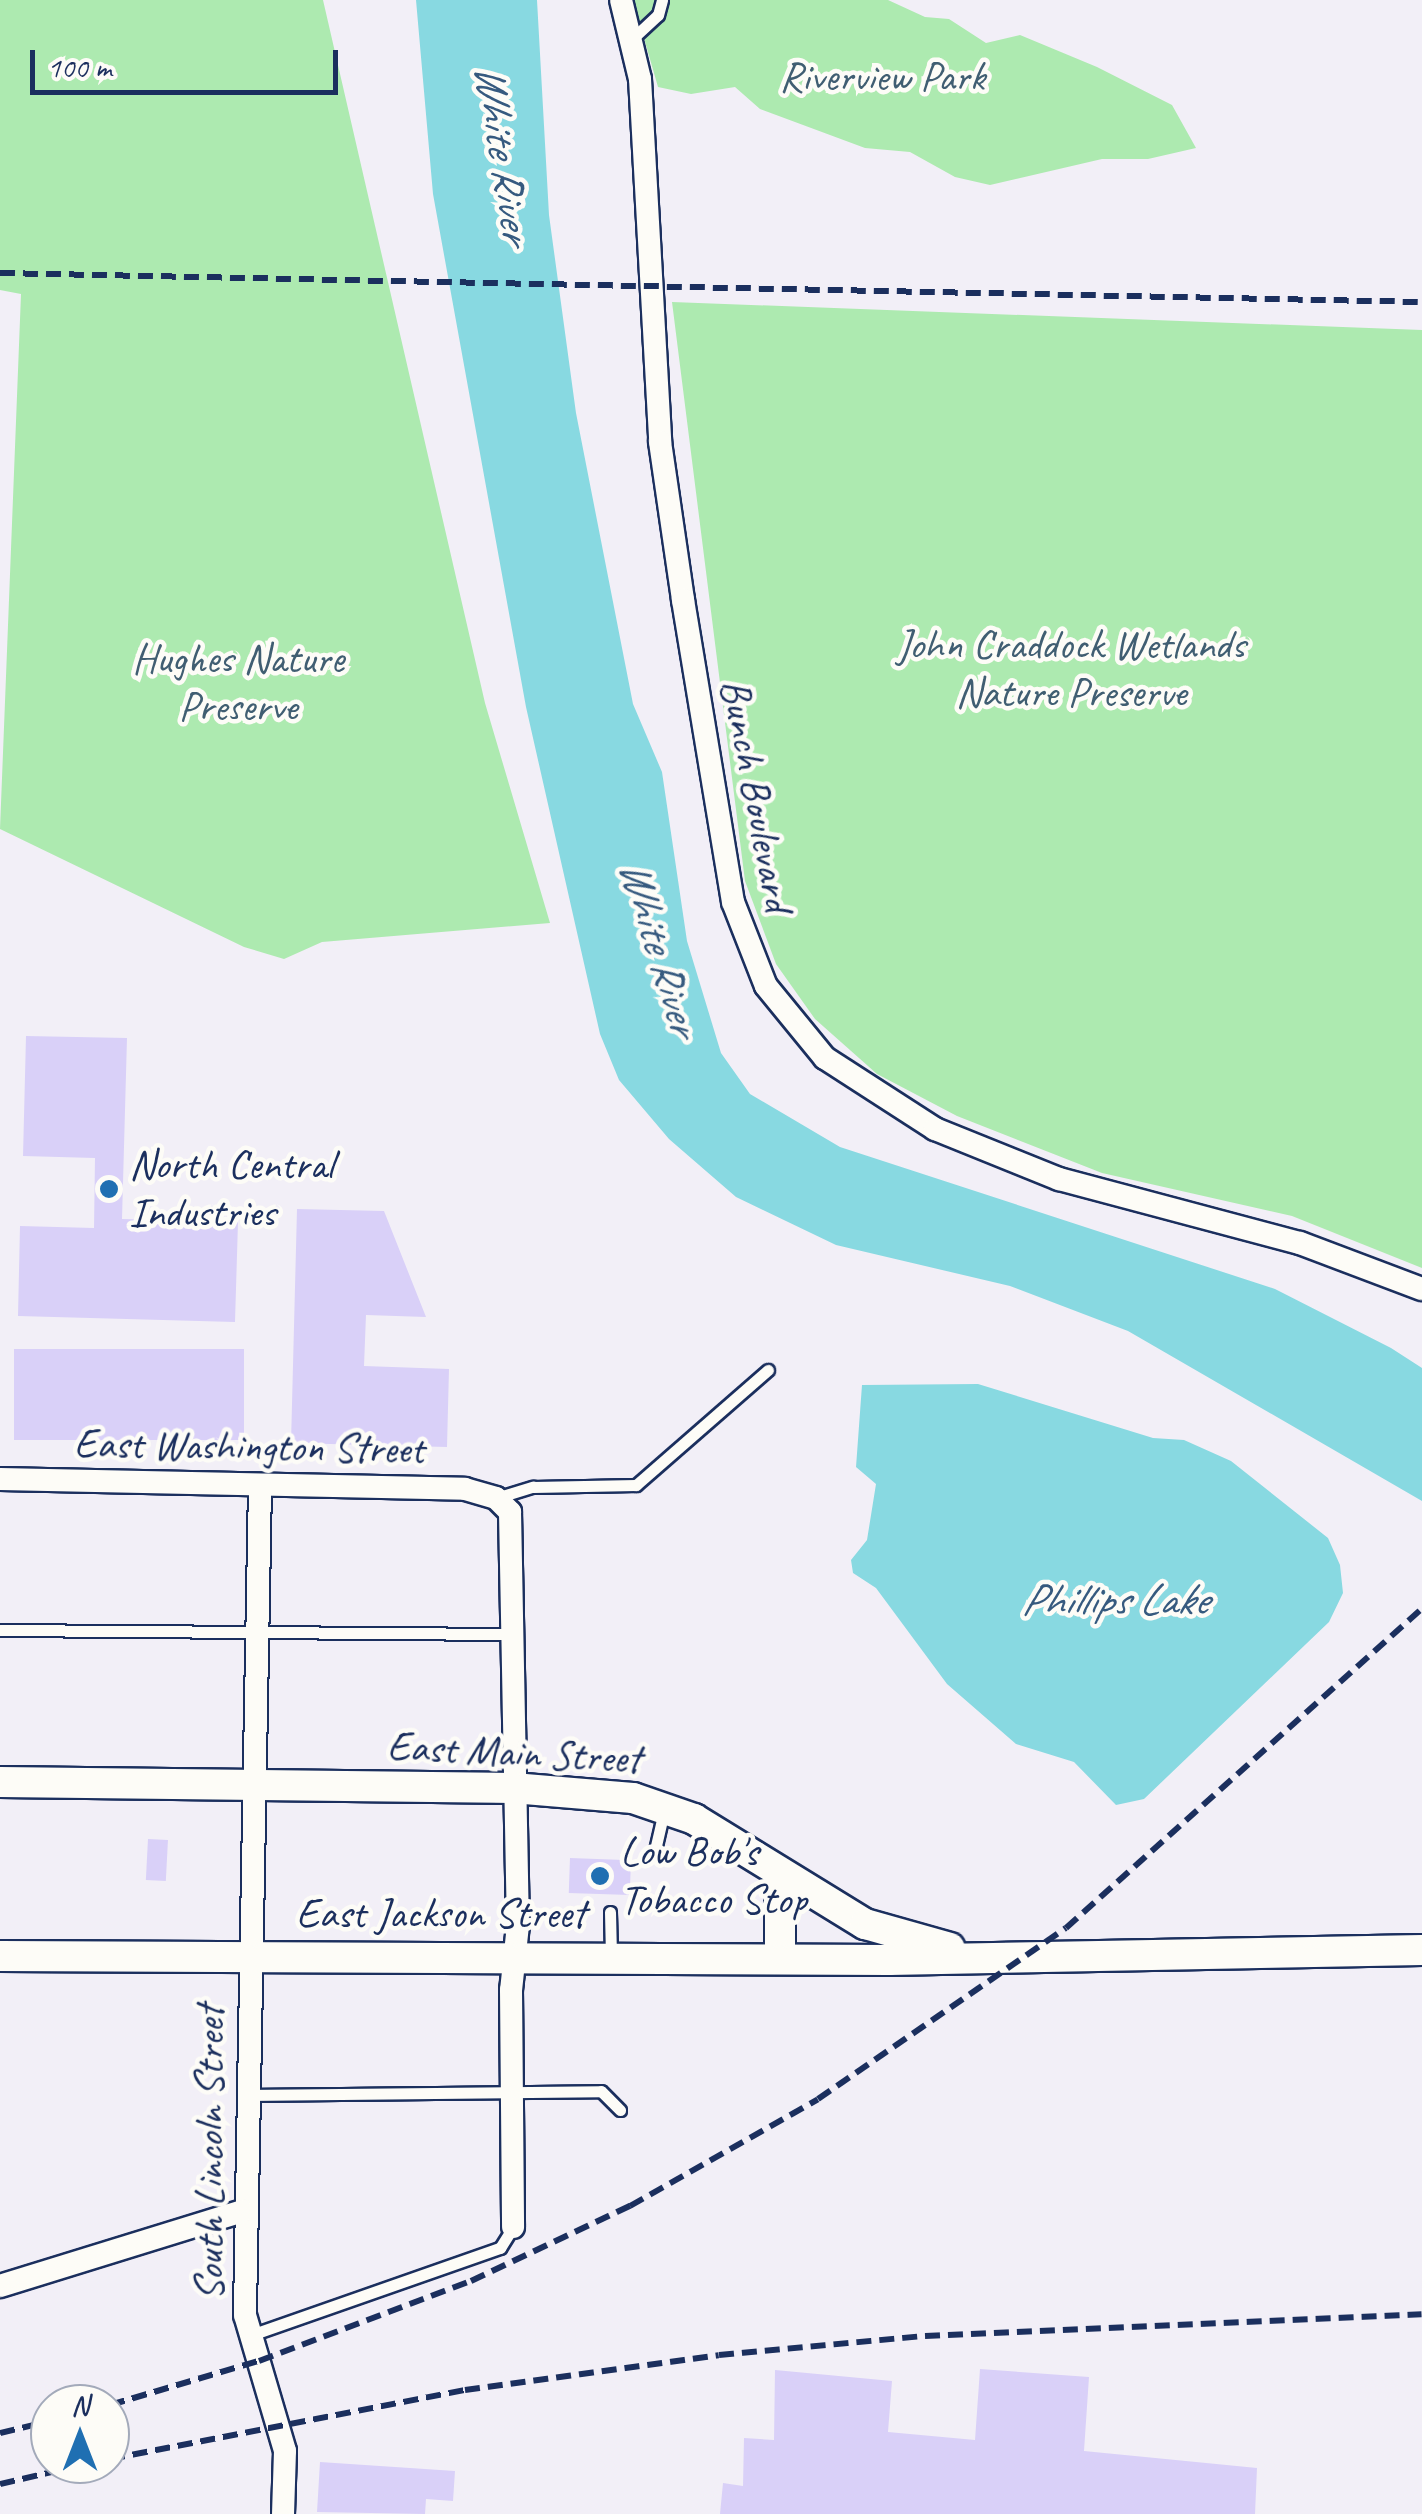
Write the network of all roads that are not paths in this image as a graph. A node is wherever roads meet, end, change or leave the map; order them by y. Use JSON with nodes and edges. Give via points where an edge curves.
{"nodes":[{"id":1,"x":621,"y":0,"type":"edge"},
{"id":2,"x":662,"y":0,"type":"edge"},
{"id":3,"x":632,"y":39,"type":"junction"},
{"id":4,"x":1422,"y":1289,"type":"edge"},
{"id":5,"x":768,"y":1370,"type":"dead end"},
{"id":6,"x":0,"y":1479,"type":"edge"},
{"id":7,"x":260,"y":1485,"type":"junction"},
{"id":8,"x":496,"y":1498,"type":"junction"},
{"id":9,"x":0,"y":1630,"type":"edge"},
{"id":10,"x":257,"y":1634,"type":"junction"},
{"id":11,"x":515,"y":1634,"type":"junction"},
{"id":12,"x":0,"y":1782,"type":"edge"},
{"id":13,"x":253,"y":1786,"type":"junction"},
{"id":14,"x":513,"y":1788,"type":"junction"},
{"id":15,"x":665,"y":1807,"type":"junction"},
{"id":16,"x":655,"y":1850,"type":"dead end"},
{"id":17,"x":780,"y":1874,"type":"junction"},
{"id":18,"x":610,"y":1912,"type":"dead end"},
{"id":19,"x":1422,"y":1950,"type":"edge"},
{"id":20,"x":0,"y":1956,"type":"edge"},
{"id":21,"x":250,"y":1956,"type":"junction"},
{"id":22,"x":515,"y":1956,"type":"junction"},
{"id":23,"x":986,"y":1956,"type":"junction"},
{"id":24,"x":611,"y":1958,"type":"junction"},
{"id":25,"x":780,"y":1959,"type":"junction"},
{"id":26,"x":246,"y":2094,"type":"junction"},
{"id":27,"x":512,"y":2094,"type":"junction"},
{"id":28,"x":620,"y":2110,"type":"dead end"},
{"id":29,"x":243,"y":2211,"type":"junction"},
{"id":30,"x":514,"y":2227,"type":"joint"},
{"id":31,"x":0,"y":2286,"type":"edge"},
{"id":32,"x":251,"y":2335,"type":"junction"},
{"id":33,"x":283,"y":2514,"type":"edge"}],
"edges":[{"from":1,"to":3,"type":"street","name":"Bunch Boulevard"},
{"from":2,"to":3,"type":"lane","via":[[658,15]]},
{"from":3,"to":4,"type":"street","name":"Bunch Boulevard","via":[[660,442],[680,581],[733,902],[774,997],[825,1058],[935,1129],[1060,1180],[1300,1243]]},
{"from":5,"to":8,"type":"lane","via":[[636,1486],[533,1487]]},
{"from":6,"to":7,"type":"street","name":"East Washington Street"},
{"from":7,"to":8,"type":"street","name":"East Washington Street","via":[[465,1489]]},
{"from":7,"to":10,"type":"street","name":"South Lincoln Street"},
{"from":8,"to":11,"type":"street","via":[[513,1521]]},
{"from":9,"to":10,"type":"lane"},
{"from":10,"to":11,"type":"lane"},
{"from":10,"to":13,"type":"street","name":"South Lincoln Street"},
{"from":11,"to":14,"type":"street"},
{"from":12,"to":13,"type":"main road","name":"East Main Street"},
{"from":13,"to":14,"type":"main road","name":"East Main Street"},
{"from":13,"to":21,"type":"street","name":"South Lincoln Street"},
{"from":14,"to":15,"type":"main road","name":"East Main Street"},
{"from":14,"to":22,"type":"street"},
{"from":15,"to":16,"type":"lane"},
{"from":15,"to":17,"type":"main road","name":"East Main Street"},
{"from":17,"to":23,"type":"main road","name":"East Main Street","via":[[865,1924]]},
{"from":17,"to":25,"type":"main road"},
{"from":18,"to":24,"type":"lane"},
{"from":19,"to":23,"type":"main road","name":"East Jackson Street"},
{"from":20,"to":21,"type":"main road","name":"East Jackson Street"},
{"from":21,"to":22,"type":"main road","name":"East Jackson Street"},
{"from":21,"to":26,"type":"street","name":"South Lincoln Street"},
{"from":22,"to":24,"type":"main road","name":"East Jackson Street"},
{"from":22,"to":27,"type":"street"},
{"from":23,"to":25,"type":"main road","name":"East Jackson Street"},
{"from":24,"to":25,"type":"main road","name":"East Jackson Street"},
{"from":26,"to":27,"type":"lane"},
{"from":26,"to":29,"type":"street","name":"South Lincoln Street"},
{"from":27,"to":28,"type":"lane","via":[[602,2092]]},
{"from":27,"to":30,"type":"street"},
{"from":29,"to":31,"type":"street"},
{"from":29,"to":32,"type":"street","name":"South Lincoln Street"},
{"from":30,"to":32,"type":"lane","via":[[500,2248]]},
{"from":32,"to":33,"type":"street","name":"South Lincoln Street","via":[[284,2451]]}]}
